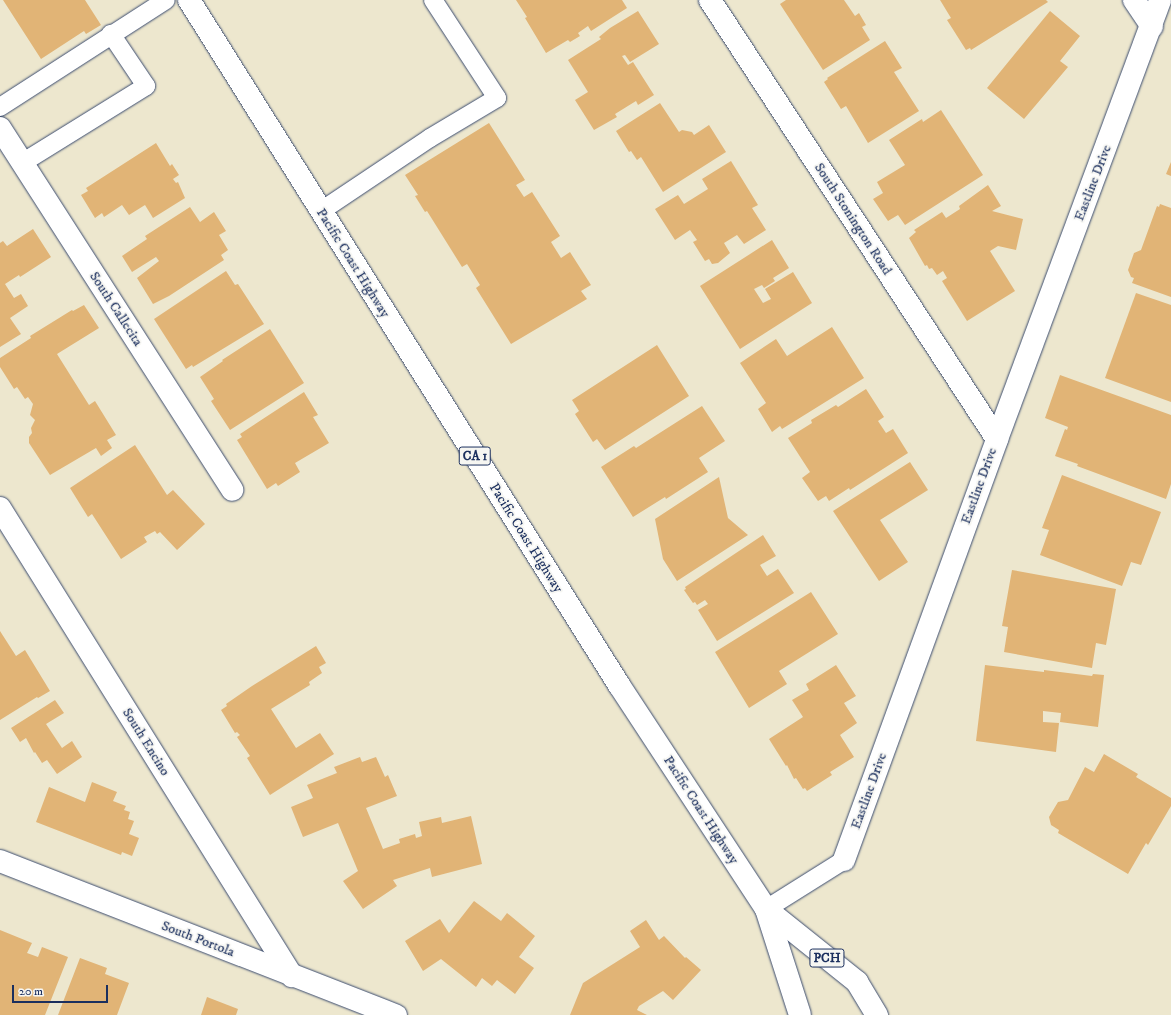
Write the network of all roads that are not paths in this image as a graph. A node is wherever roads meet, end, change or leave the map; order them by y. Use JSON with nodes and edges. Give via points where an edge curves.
{"nodes":[{"id":1,"x":166,"y":0,"type":"edge"},
{"id":2,"x":189,"y":0,"type":"edge"},
{"id":3,"x":433,"y":0,"type":"edge"},
{"id":4,"x":710,"y":0,"type":"edge"},
{"id":5,"x":1134,"y":0,"type":"edge"},
{"id":6,"x":1160,"y":0,"type":"edge"},
{"id":7,"x":1152,"y":27,"type":"junction"},
{"id":8,"x":111,"y":34,"type":"junction"},
{"id":9,"x":0,"y":106,"type":"edge"},
{"id":10,"x":0,"y":128,"type":"edge"},
{"id":11,"x":22,"y":163,"type":"junction"},
{"id":12,"x":321,"y":212,"type":"junction"},
{"id":13,"x":997,"y":439,"type":"junction"},
{"id":14,"x":232,"y":490,"type":"dead end"},
{"id":15,"x":0,"y":508,"type":"edge"},
{"id":16,"x":844,"y":860,"type":"joint"},
{"id":17,"x":0,"y":861,"type":"edge"},
{"id":18,"x":766,"y":909,"type":"junction"},
{"id":19,"x":292,"y":976,"type":"junction"},
{"id":20,"x":396,"y":1015,"type":"edge"},
{"id":21,"x":800,"y":1015,"type":"edge"},
{"id":22,"x":877,"y":1015,"type":"edge"}],
"edges":[{"from":1,"to":8,"type":"lane"},
{"from":2,"to":12,"type":"main road","name":"Pacific Coast Highway","number":"CA 1"},
{"from":3,"to":12,"type":"lane","via":[[497,98],[430,138]]},
{"from":4,"to":13,"type":"main road","name":"South Stonington Road"},
{"from":5,"to":7,"type":"main road"},
{"from":6,"to":7,"type":"main road","name":"Eastline Drive"},
{"from":7,"to":13,"type":"main road","name":"Eastline Drive"},
{"from":8,"to":9,"type":"lane"},
{"from":8,"to":11,"type":"lane","via":[[146,86]]},
{"from":10,"to":11,"type":"main road","name":"South Callecita"},
{"from":11,"to":14,"type":"main road","name":"South Callecita"},
{"from":12,"to":18,"type":"main road","name":"Pacific Coast Highway","number":"CA 1","via":[[619,685]]},
{"from":13,"to":16,"type":"main road","name":"Eastline Drive"},
{"from":15,"to":19,"type":"main road","name":"South Encino"},
{"from":16,"to":18,"type":"lane","name":"Eastline Drive"},
{"from":17,"to":19,"type":"main road","name":"South Portola"},
{"from":18,"to":21,"type":"main road","name":"Pacific Coast Highway"},
{"from":18,"to":22,"type":"main road","name":"Pacific Coast Highway","number":"PCH","via":[[857,982]]},
{"from":19,"to":20,"type":"main road","name":"South Portola"}]}
